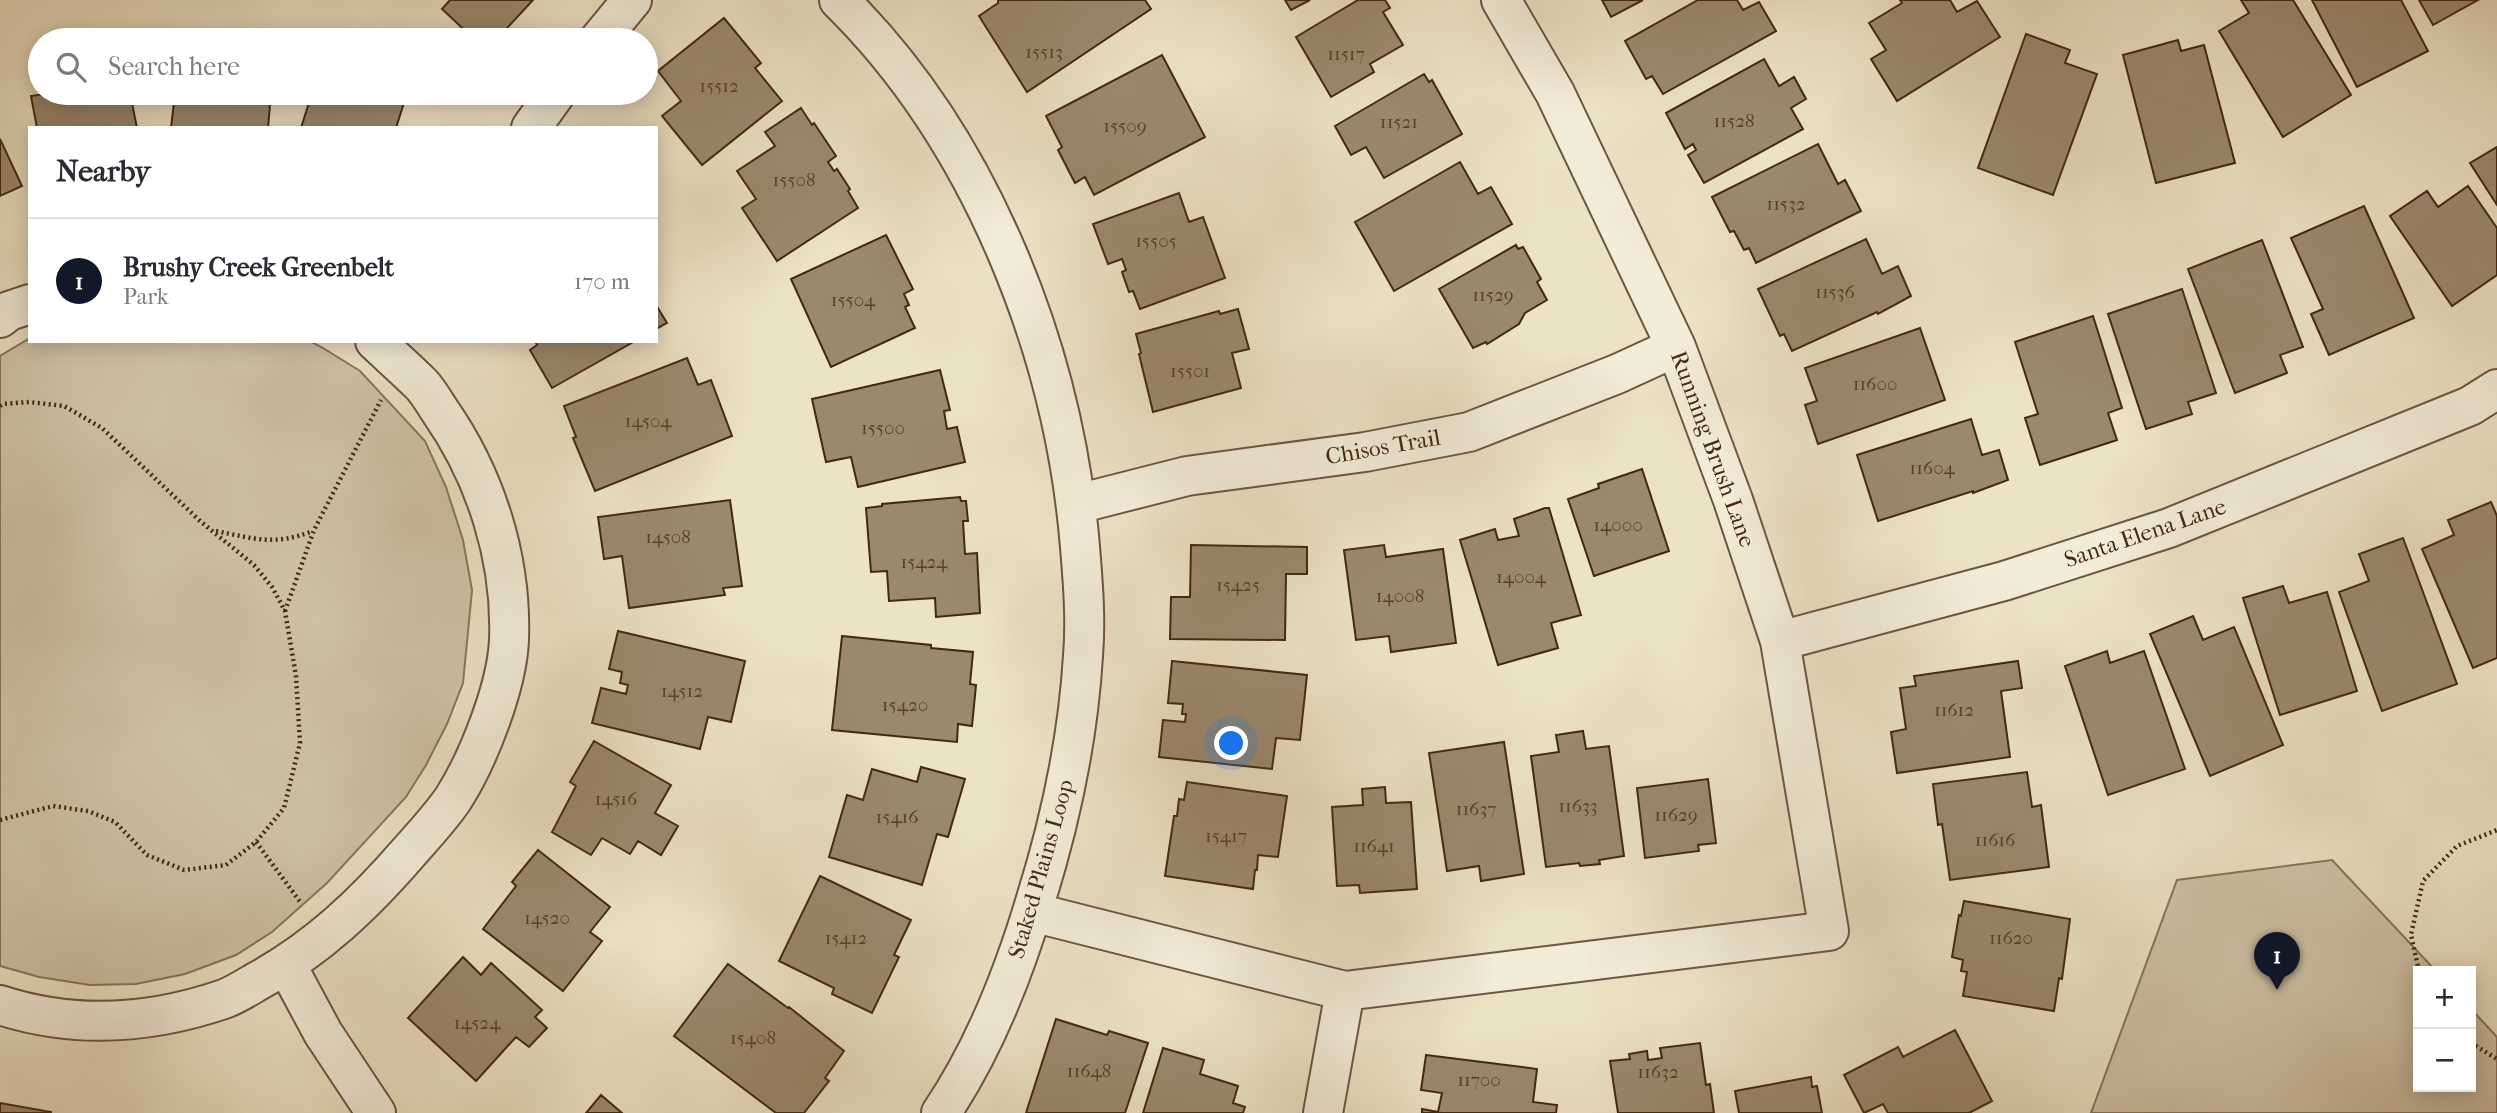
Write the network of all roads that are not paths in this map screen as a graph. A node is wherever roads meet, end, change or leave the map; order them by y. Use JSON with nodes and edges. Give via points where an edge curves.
{"nodes":[{"id":1,"x":632,"y":0,"type":"edge"},
{"id":2,"x":839,"y":0,"type":"edge"},
{"id":3,"x":1501,"y":0,"type":"edge"},
{"id":4,"x":609,"y":28,"type":"edge"},
{"id":5,"x":547,"y":105,"type":"edge"},
{"id":6,"x":532,"y":126,"type":"edge"},
{"id":7,"x":28,"y":305,"type":"edge"},
{"id":8,"x":0,"y":318,"type":"edge"},
{"id":9,"x":377,"y":343,"type":"edge"},
{"id":10,"x":1676,"y":347,"type":"junction"},
{"id":11,"x":2497,"y":389,"type":"edge"},
{"id":12,"x":1077,"y":504,"type":"junction"},
{"id":13,"x":1780,"y":641,"type":"junction"},
{"id":14,"x":1032,"y":912,"type":"junction"},
{"id":15,"x":287,"y":966,"type":"junction"},
{"id":16,"x":1345,"y":991,"type":"junction"},
{"id":17,"x":0,"y":1005,"type":"edge"},
{"id":18,"x":376,"y":1113,"type":"edge"},
{"id":19,"x":941,"y":1113,"type":"edge"},
{"id":20,"x":1323,"y":1113,"type":"edge"}],
"edges":[{"from":1,"to":4,"type":"street"},
{"from":2,"to":12,"type":"street","name":"Staked Plains Loop","via":[[921,98],[982,197],[1026,297],[1058,406]]},
{"from":3,"to":10,"type":"street","name":"Running Brush Lane","via":[[1555,93]]},
{"from":5,"to":6,"type":"street"},
{"from":7,"to":8,"type":"street"},
{"from":9,"to":15,"type":"street","via":[[423,387],[458,437],[490,508],[505,570],[509,642],[481,748],[453,799],[369,897]]},
{"from":10,"to":12,"type":"street","name":"Chisos Trail","via":[[1469,432],[1365,452],[1187,476]]},
{"from":10,"to":13,"type":"street","name":"Running Brush Lane"},
{"from":11,"to":13,"type":"street","name":"Santa Elena Lane","via":[[2470,406],[2169,528],[2004,580]]},
{"from":12,"to":14,"type":"street","name":"Staked Plains Loop","via":[[1084,654],[1078,713],[1055,839]]},
{"from":13,"to":16,"type":"street","name":"Running Brush Lane","via":[[1829,931]]},
{"from":14,"to":16,"type":"street"},
{"from":14,"to":19,"type":"street","name":"Staked Plains Loop","via":[[980,1045]]},
{"from":15,"to":17,"type":"street","via":[[226,998],[162,1017],[106,1022],[26,1014]]},
{"from":15,"to":18,"type":"street","via":[[323,1033]]},
{"from":16,"to":20,"type":"street"}]}
